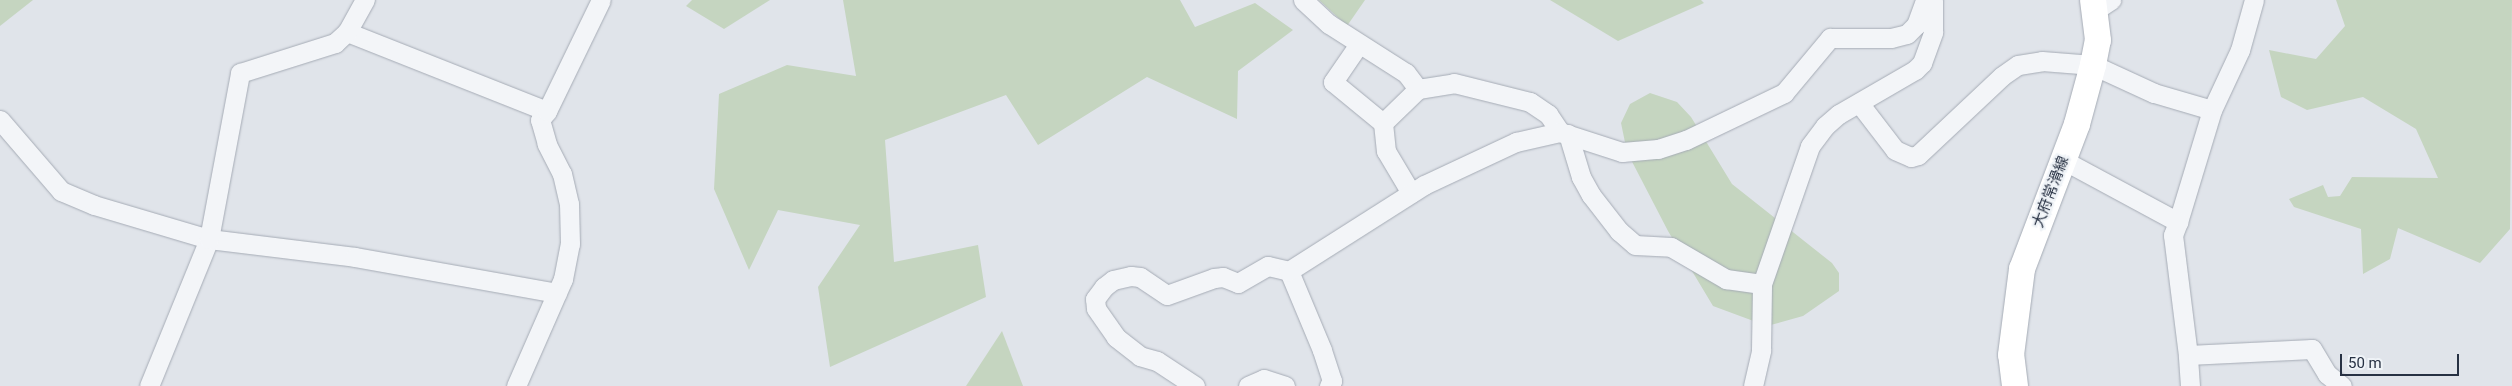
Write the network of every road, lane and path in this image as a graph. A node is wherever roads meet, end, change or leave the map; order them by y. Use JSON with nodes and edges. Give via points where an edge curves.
{"nodes":[{"id":1,"x":365,"y":0,"type":"edge"},
{"id":2,"x":600,"y":0,"type":"edge"},
{"id":3,"x":1303,"y":0,"type":"edge"},
{"id":4,"x":1925,"y":0,"type":"edge"},
{"id":5,"x":1933,"y":0,"type":"edge"},
{"id":6,"x":2254,"y":0,"type":"edge"},
{"id":7,"x":2100,"y":3,"type":"edge"},
{"id":8,"x":348,"y":32,"type":"junction"},
{"id":9,"x":1359,"y":44,"type":"junction"},
{"id":10,"x":2093,"y":65,"type":"junction"},
{"id":11,"x":1418,"y":89,"type":"junction"},
{"id":12,"x":1859,"y":103,"type":"junction"},
{"id":13,"x":2212,"y":110,"type":"junction"},
{"id":14,"x":547,"y":111,"type":"junction"},
{"id":15,"x":0,"y":120,"type":"edge"},
{"id":16,"x":1383,"y":124,"type":"junction"},
{"id":17,"x":1564,"y":133,"type":"junction"},
{"id":18,"x":2063,"y":160,"type":"junction"},
{"id":19,"x":1411,"y":193,"type":"junction"},
{"id":20,"x":2178,"y":222,"type":"junction"},
{"id":21,"x":209,"y":239,"type":"junction"},
{"id":22,"x":1289,"y":271,"type":"junction"},
{"id":23,"x":1762,"y":284,"type":"junction"},
{"id":24,"x":557,"y":293,"type":"junction"},
{"id":25,"x":2188,"y":356,"type":"junction"},
{"id":26,"x":1187,"y":384,"type":"edge"},
{"id":27,"x":1334,"y":384,"type":"edge"},
{"id":28,"x":149,"y":386,"type":"edge"},
{"id":29,"x":516,"y":386,"type":"edge"},
{"id":30,"x":1248,"y":386,"type":"edge"},
{"id":31,"x":1285,"y":386,"type":"edge"},
{"id":32,"x":1753,"y":386,"type":"edge"},
{"id":33,"x":2016,"y":386,"type":"edge"},
{"id":34,"x":2190,"y":386,"type":"edge"},
{"id":35,"x":2342,"y":386,"type":"edge"}],
"edges":[{"from":1,"to":8,"type":"street"},
{"from":2,"to":14,"type":"street"},
{"from":3,"to":9,"type":"street","via":[[1314,13]]},
{"from":4,"to":17,"type":"street","via":[[1916,24],[1907,34],[1891,38],[1830,38],[1784,93],[1686,140],[1658,149],[1622,152]]},
{"from":5,"to":12,"type":"street","via":[[1933,32],[1922,63]]},
{"from":6,"to":13,"type":"street","via":[[2240,50]]},
{"from":7,"to":10,"type":"main road","name":"大府常滑線"},
{"from":8,"to":14,"type":"street"},
{"from":8,"to":21,"type":"street","via":[[322,48],[240,73]]},
{"from":9,"to":11,"type":"street","via":[[1406,73]]},
{"from":9,"to":16,"type":"street","via":[[1333,82]]},
{"from":10,"to":12,"type":"street","via":[[2042,61],[2018,65],[2002,76],[1918,155],[1911,157],[1894,150]]},
{"from":10,"to":13,"type":"street","via":[[2154,93]]},
{"from":10,"to":18,"type":"main road","name":"大府常滑線"},
{"from":11,"to":16,"type":"street"},
{"from":11,"to":17,"type":"street","via":[[1454,83],[1515,97],[1548,114]]},
{"from":12,"to":23,"type":"street","via":[[1825,126],[1810,146]]},
{"from":13,"to":20,"type":"street"},
{"from":14,"to":24,"type":"street","via":[[540,120],[547,144],[562,174],[569,204],[570,244]]},
{"from":15,"to":21,"type":"street","via":[[50,180],[70,197]]},
{"from":16,"to":19,"type":"street","via":[[1386,151]]},
{"from":17,"to":19,"type":"street","via":[[1516,142]]},
{"from":17,"to":23,"type":"street","via":[[1591,195],[1619,231],[1636,245],[1671,247],[1726,279]]},
{"from":18,"to":20,"type":"street"},
{"from":18,"to":33,"type":"main road","name":"大府常滑線","via":[[2022,270],[2012,347]]},
{"from":19,"to":22,"type":"street"},
{"from":20,"to":25,"type":"street","via":[[2173,235]]},
{"from":21,"to":24,"type":"street","via":[[355,257]]},
{"from":21,"to":28,"type":"street"},
{"from":22,"to":26,"type":"street","via":[[1268,266],[1238,284],[1223,277],[1214,278],[1167,295],[1140,277],[1131,276],[1113,280],[1094,299],[1096,308],[1116,337],[1140,356],[1156,361]]},
{"from":22,"to":27,"type":"street"},
{"from":23,"to":32,"type":"street","via":[[1761,350]]},
{"from":24,"to":29,"type":"street"},
{"from":25,"to":34,"type":"street"},
{"from":25,"to":35,"type":"street","via":[[2312,349],[2327,374]]},
{"from":30,"to":31,"type":"street","via":[[1264,379]]}]}
